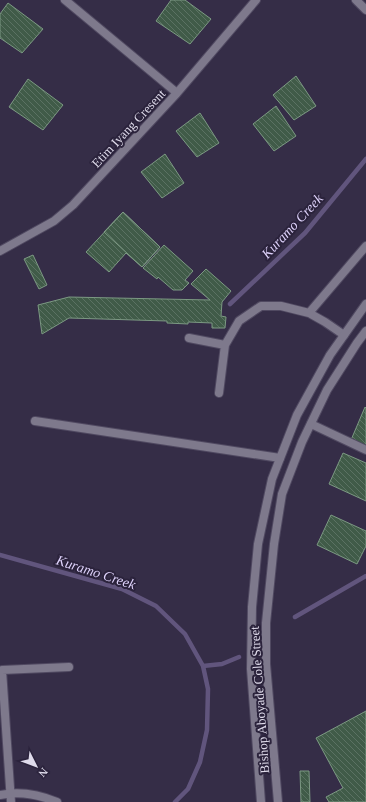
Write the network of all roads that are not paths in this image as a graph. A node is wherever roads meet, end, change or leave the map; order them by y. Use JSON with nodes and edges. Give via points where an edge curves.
{"nodes":[{"id":1,"x":65,"y":0,"type":"edge"},
{"id":2,"x":256,"y":0,"type":"edge"},
{"id":3,"x":356,"y":0,"type":"edge"},
{"id":4,"x":366,"y":10,"type":"edge"},
{"id":5,"x":177,"y":93,"type":"junction"},
{"id":6,"x":366,"y":246,"type":"edge"},
{"id":7,"x":0,"y":251,"type":"edge"},
{"id":8,"x":366,"y":304,"type":"edge"},
{"id":9,"x":309,"y":313,"type":"junction"},
{"id":10,"x":366,"y":331,"type":"edge"},
{"id":11,"x":344,"y":335,"type":"junction"},
{"id":12,"x":189,"y":338,"type":"dead end"},
{"id":13,"x":225,"y":345,"type":"junction"},
{"id":14,"x":219,"y":393,"type":"dead end"},
{"id":15,"x":35,"y":421,"type":"dead end"},
{"id":16,"x":311,"y":424,"type":"junction"},
{"id":17,"x":366,"y":450,"type":"edge"},
{"id":18,"x":280,"y":458,"type":"junction"},
{"id":19,"x":69,"y":667,"type":"dead end"},
{"id":20,"x":1,"y":670,"type":"edge"},
{"id":21,"x":10,"y":793,"type":"junction"},
{"id":22,"x":0,"y":795,"type":"edge"},
{"id":23,"x":11,"y":802,"type":"edge"},
{"id":24,"x":57,"y":802,"type":"edge"},
{"id":25,"x":261,"y":802,"type":"edge"},
{"id":26,"x":278,"y":802,"type":"edge"}],
"edges":[{"from":1,"to":5,"type":"street"},
{"from":2,"to":5,"type":"street","name":"Etim Iyang Cresent"},
{"from":3,"to":4,"type":"street"},
{"from":5,"to":7,"type":"street","name":"Etim Iyang Cresent","via":[[73,205],[54,221]]},
{"from":6,"to":9,"type":"street"},
{"from":8,"to":11,"type":"street","name":"Bishop Aboyade Cole Street"},
{"from":9,"to":11,"type":"street"},
{"from":9,"to":13,"type":"street","via":[[281,306],[261,306],[239,321]]},
{"from":10,"to":16,"type":"street","name":"Bishop Aboyade Cole Street","via":[[327,390]]},
{"from":11,"to":18,"type":"street","name":"Bishop Aboyade Cole Street","via":[[297,415]]},
{"from":12,"to":13,"type":"street"},
{"from":13,"to":14,"type":"street"},
{"from":15,"to":18,"type":"street"},
{"from":16,"to":17,"type":"street"},
{"from":16,"to":26,"type":"street","name":"Bishop Aboyade Cole Street","via":[[282,494],[266,616],[266,664]]},
{"from":18,"to":25,"type":"street","name":"Bishop Aboyade Cole Street","via":[[272,479],[258,544],[252,607],[251,669]]},
{"from":19,"to":20,"type":"street"},
{"from":20,"to":21,"type":"street"},
{"from":21,"to":22,"type":"street"},
{"from":21,"to":23,"type":"street"},
{"from":21,"to":24,"type":"street","via":[[46,797]]}]}
